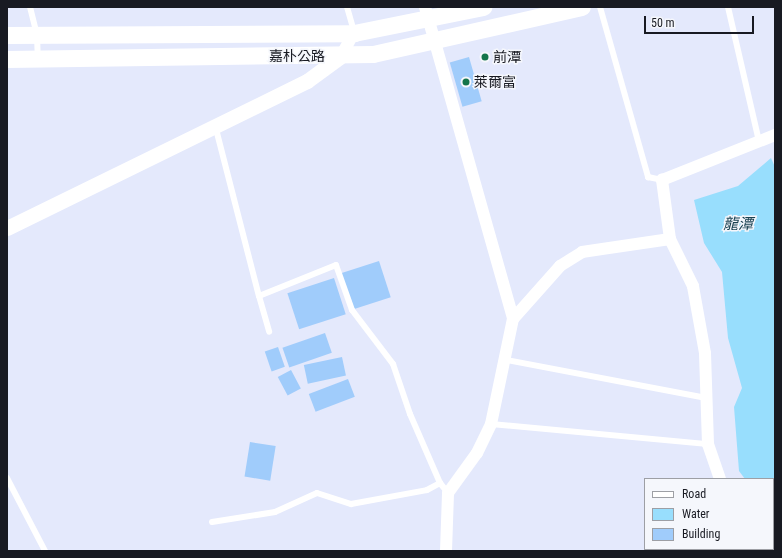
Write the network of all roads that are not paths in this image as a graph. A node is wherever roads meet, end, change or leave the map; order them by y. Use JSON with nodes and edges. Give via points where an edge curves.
{"nodes":[{"id":1,"x":30,"y":7,"type":"edge"},
{"id":2,"x":347,"y":7,"type":"edge"},
{"id":3,"x":483,"y":7,"type":"edge"},
{"id":4,"x":582,"y":7,"type":"edge"},
{"id":5,"x":600,"y":7,"type":"edge"},
{"id":6,"x":728,"y":7,"type":"edge"},
{"id":7,"x":427,"y":14,"type":"edge"},
{"id":8,"x":354,"y":33,"type":"junction"},
{"id":9,"x":7,"y":35,"type":"edge"},
{"id":10,"x":37,"y":35,"type":"junction"},
{"id":11,"x":434,"y":42,"type":"junction"},
{"id":12,"x":341,"y":56,"type":"junction"},
{"id":13,"x":7,"y":59,"type":"edge"},
{"id":14,"x":38,"y":59,"type":"junction"},
{"id":15,"x":216,"y":129,"type":"junction"},
{"id":16,"x":775,"y":135,"type":"edge"},
{"id":17,"x":759,"y":141,"type":"junction"},
{"id":18,"x":662,"y":180,"type":"junction"},
{"id":19,"x":7,"y":228,"type":"edge"},
{"id":20,"x":670,"y":239,"type":"junction"},
{"id":21,"x":259,"y":296,"type":"junction"},
{"id":22,"x":513,"y":318,"type":"junction"},
{"id":23,"x":269,"y":332,"type":"dead end"},
{"id":24,"x":507,"y":360,"type":"junction"},
{"id":25,"x":706,"y":398,"type":"junction"},
{"id":26,"x":491,"y":424,"type":"junction"},
{"id":27,"x":708,"y":444,"type":"junction"},
{"id":28,"x":7,"y":478,"type":"edge"},
{"id":29,"x":720,"y":478,"type":"edge"},
{"id":30,"x":440,"y":483,"type":"junction"},
{"id":31,"x":448,"y":493,"type":"junction"},
{"id":32,"x":212,"y":522,"type":"dead end"},
{"id":33,"x":45,"y":551,"type":"edge"},
{"id":34,"x":446,"y":551,"type":"edge"}],
"edges":[{"from":1,"to":10,"type":"lane"},
{"from":2,"to":8,"type":"lane"},
{"from":3,"to":7,"type":"main road","name":"嘉朴公路"},
{"from":4,"to":11,"type":"main road","name":"嘉朴公路"},
{"from":5,"to":18,"type":"lane","via":[[648,177]]},
{"from":6,"to":17,"type":"lane"},
{"from":7,"to":8,"type":"main road","name":"嘉朴公路"},
{"from":7,"to":11,"type":"street"},
{"from":8,"to":10,"type":"main road","name":"嘉朴公路"},
{"from":8,"to":12,"type":"street"},
{"from":9,"to":10,"type":"main road","name":"嘉朴公路"},
{"from":10,"to":14,"type":"lane"},
{"from":11,"to":12,"type":"main road","name":"嘉朴公路","via":[[373,54]]},
{"from":11,"to":22,"type":"street"},
{"from":12,"to":14,"type":"main road","name":"嘉朴公路"},
{"from":12,"to":15,"type":"street","via":[[307,81]]},
{"from":13,"to":14,"type":"main road","name":"嘉朴公路"},
{"from":15,"to":19,"type":"street"},
{"from":15,"to":21,"type":"lane"},
{"from":16,"to":17,"type":"street"},
{"from":17,"to":18,"type":"street"},
{"from":18,"to":20,"type":"street"},
{"from":20,"to":22,"type":"street","via":[[582,252],[560,266]]},
{"from":20,"to":25,"type":"street","via":[[693,286],[705,353]]},
{"from":21,"to":23,"type":"lane"},
{"from":21,"to":30,"type":"lane","via":[[336,265],[352,310],[393,364]]},
{"from":22,"to":24,"type":"street"},
{"from":24,"to":25,"type":"lane"},
{"from":24,"to":26,"type":"street"},
{"from":25,"to":27,"type":"street"},
{"from":26,"to":27,"type":"lane"},
{"from":26,"to":31,"type":"street","via":[[477,453]]},
{"from":27,"to":29,"type":"street"},
{"from":28,"to":33,"type":"lane"},
{"from":30,"to":31,"type":"lane"},
{"from":30,"to":32,"type":"lane","via":[[427,490],[351,504],[317,493],[275,512]]},
{"from":31,"to":34,"type":"street"}]}
